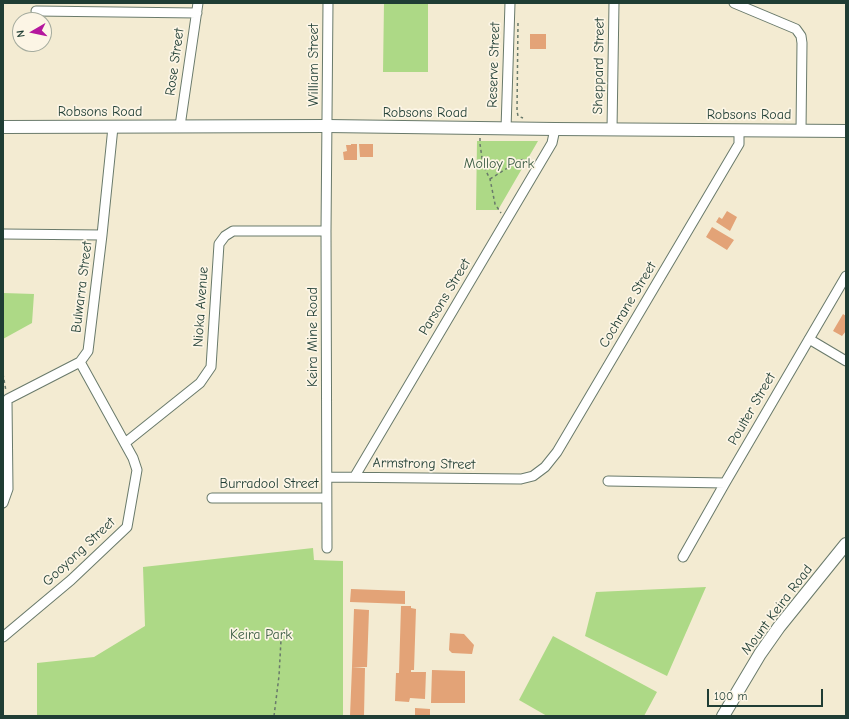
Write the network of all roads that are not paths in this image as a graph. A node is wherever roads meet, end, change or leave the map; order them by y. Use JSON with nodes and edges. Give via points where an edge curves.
{"nodes":[{"id":1,"x":198,"y":3,"type":"edge"},
{"id":2,"x":328,"y":3,"type":"edge"},
{"id":3,"x":510,"y":3,"type":"edge"},
{"id":4,"x":614,"y":3,"type":"edge"},
{"id":5,"x":734,"y":3,"type":"edge"},
{"id":6,"x":36,"y":11,"type":"dead end"},
{"id":7,"x":197,"y":13,"type":"junction"},
{"id":8,"x":180,"y":126,"type":"junction"},
{"id":9,"x":327,"y":126,"type":"junction"},
{"id":10,"x":3,"y":127,"type":"edge"},
{"id":11,"x":113,"y":127,"type":"junction"},
{"id":12,"x":506,"y":129,"type":"junction"},
{"id":13,"x":555,"y":129,"type":"junction"},
{"id":14,"x":612,"y":129,"type":"junction"},
{"id":15,"x":739,"y":130,"type":"junction"},
{"id":16,"x":801,"y":130,"type":"junction"},
{"id":17,"x":846,"y":131,"type":"edge"},
{"id":18,"x":326,"y":231,"type":"junction"},
{"id":19,"x":3,"y":234,"type":"edge"},
{"id":20,"x":102,"y":235,"type":"junction"},
{"id":21,"x":846,"y":276,"type":"edge"},
{"id":22,"x":809,"y":339,"type":"junction"},
{"id":23,"x":846,"y":361,"type":"edge"},
{"id":24,"x":80,"y":362,"type":"junction"},
{"id":25,"x":6,"y":400,"type":"edge"},
{"id":26,"x":125,"y":443,"type":"junction"},
{"id":27,"x":355,"y":476,"type":"junction"},
{"id":28,"x":328,"y":477,"type":"junction"},
{"id":29,"x":521,"y":479,"type":"joint"},
{"id":30,"x":608,"y":482,"type":"dead end"},
{"id":31,"x":725,"y":483,"type":"junction"},
{"id":32,"x":212,"y":498,"type":"dead end"},
{"id":33,"x":326,"y":498,"type":"junction"},
{"id":34,"x":3,"y":503,"type":"edge"},
{"id":35,"x":846,"y":544,"type":"edge"},
{"id":36,"x":327,"y":548,"type":"dead end"},
{"id":37,"x":683,"y":557,"type":"dead end"},
{"id":38,"x":3,"y":637,"type":"edge"},
{"id":39,"x":723,"y":716,"type":"edge"}],
"edges":[{"from":1,"to":7,"type":"street","name":"Rose Street"},
{"from":2,"to":9,"type":"street","name":"William Street"},
{"from":3,"to":12,"type":"street","name":"Reserve Street"},
{"from":4,"to":14,"type":"street","name":"Sheppard Street"},
{"from":5,"to":16,"type":"street","via":[[796,30],[801,36]]},
{"from":6,"to":7,"type":"street"},
{"from":7,"to":8,"type":"street","name":"Rose Street"},
{"from":8,"to":9,"type":"main road","name":"Robsons Road"},
{"from":8,"to":11,"type":"main road","name":"Robsons Road"},
{"from":9,"to":12,"type":"main road","name":"Robsons Road"},
{"from":9,"to":18,"type":"street","name":"Keira Mine Road"},
{"from":10,"to":11,"type":"main road","name":"Robsons Road"},
{"from":11,"to":20,"type":"street","name":"Bulwarra Street"},
{"from":12,"to":13,"type":"main road","name":"Robsons Road"},
{"from":13,"to":14,"type":"main road","name":"Robsons Road"},
{"from":13,"to":27,"type":"street","name":"Parsons Street","via":[[552,142]]},
{"from":14,"to":15,"type":"main road","name":"Robsons Road"},
{"from":15,"to":16,"type":"main road","name":"Robsons Road"},
{"from":15,"to":29,"type":"street","name":"Cochrane Street","via":[[736,149],[557,452],[540,472]]},
{"from":16,"to":17,"type":"main road","name":"Robsons Road"},
{"from":18,"to":26,"type":"street","name":"Nioka Avenue","via":[[233,232],[225,236],[219,244],[211,367],[200,383]]},
{"from":18,"to":28,"type":"street","name":"Keira Mine Road"},
{"from":19,"to":20,"type":"street"},
{"from":20,"to":24,"type":"street","name":"Bulwarra Street","via":[[88,351]]},
{"from":21,"to":22,"type":"street","name":"Poulter Street"},
{"from":22,"to":23,"type":"street"},
{"from":22,"to":31,"type":"street","name":"Poulter Street"},
{"from":24,"to":25,"type":"street"},
{"from":24,"to":26,"type":"street","name":"Gooyong Street"},
{"from":25,"to":34,"type":"street","via":[[8,489]]},
{"from":26,"to":38,"type":"street","name":"Gooyong Street","via":[[134,458],[137,470],[127,527],[71,580]]},
{"from":27,"to":28,"type":"street","name":"Armstrong Street"},
{"from":27,"to":29,"type":"street","name":"Armstrong Street"},
{"from":28,"to":33,"type":"street","name":"Keira Mine Road"},
{"from":30,"to":31,"type":"street"},
{"from":31,"to":37,"type":"street","name":"Poulter Street"},
{"from":32,"to":33,"type":"street","name":"Burradool Street"},
{"from":33,"to":36,"type":"street","name":"Keira Mine Road"},
{"from":35,"to":39,"type":"main road","name":"Mount Keira Road","via":[[779,627]]}]}
